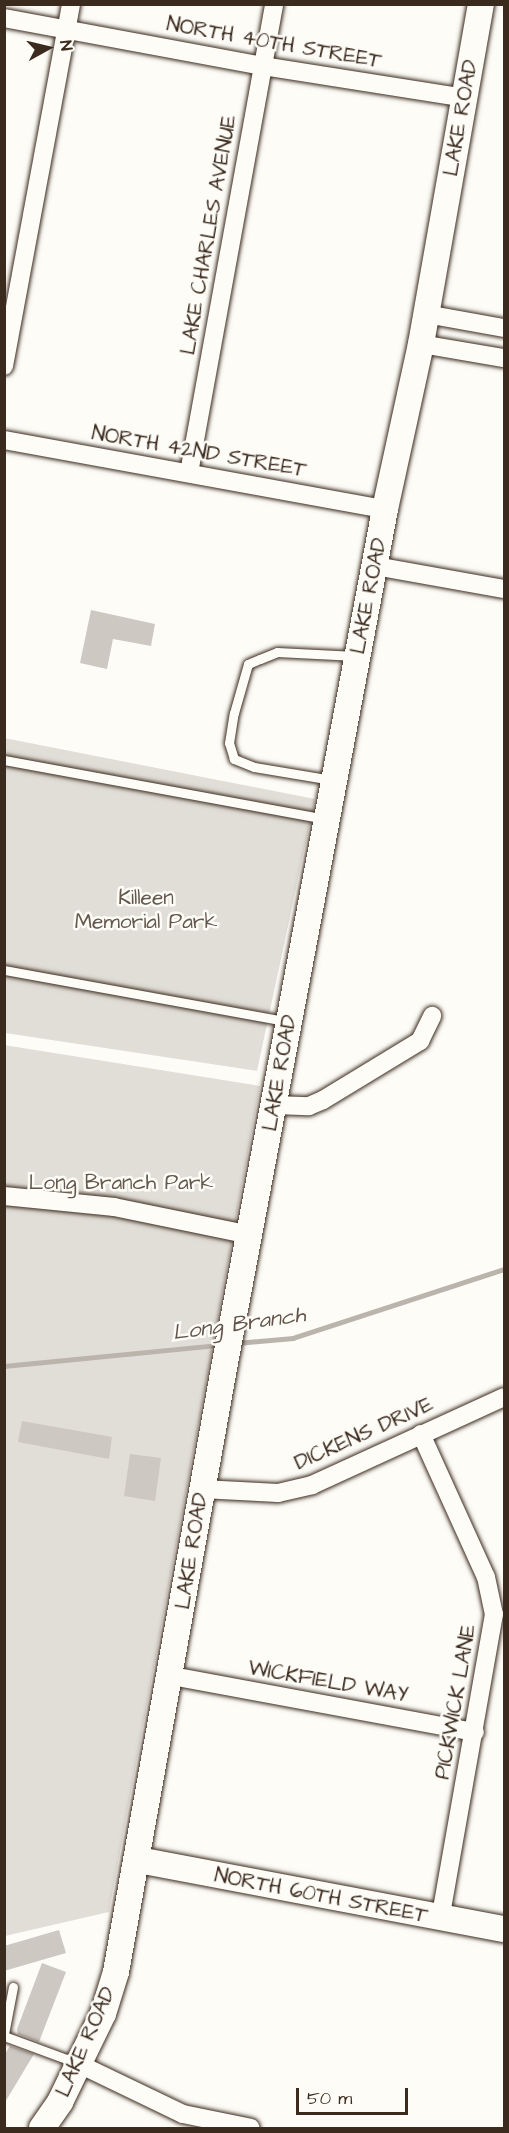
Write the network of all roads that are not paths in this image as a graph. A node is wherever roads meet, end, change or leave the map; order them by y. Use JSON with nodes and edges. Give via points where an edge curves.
{"nodes":[{"id":1,"x":71,"y":4,"type":"edge"},
{"id":2,"x":274,"y":4,"type":"edge"},
{"id":3,"x":482,"y":4,"type":"edge"},
{"id":4,"x":4,"y":18,"type":"edge"},
{"id":5,"x":67,"y":30,"type":"junction"},
{"id":6,"x":263,"y":66,"type":"junction"},
{"id":7,"x":465,"y":98,"type":"junction"},
{"id":8,"x":426,"y":314,"type":"junction"},
{"id":9,"x":504,"y":328,"type":"edge"},
{"id":10,"x":421,"y":344,"type":"junction"},
{"id":11,"x":504,"y":358,"type":"edge"},
{"id":12,"x":4,"y":366,"type":"edge"},
{"id":13,"x":4,"y":440,"type":"edge"},
{"id":14,"x":189,"y":473,"type":"junction"},
{"id":15,"x":385,"y":508,"type":"junction"},
{"id":16,"x":375,"y":566,"type":"junction"},
{"id":17,"x":504,"y":589,"type":"edge"},
{"id":18,"x":358,"y":656,"type":"junction"},
{"id":19,"x":4,"y":760,"type":"edge"},
{"id":20,"x":334,"y":780,"type":"junction"},
{"id":21,"x":328,"y":819,"type":"junction"},
{"id":22,"x":4,"y":970,"type":"edge"},
{"id":23,"x":432,"y":1016,"type":"dead end"},
{"id":24,"x":290,"y":1022,"type":"junction"},
{"id":25,"x":274,"y":1105,"type":"junction"},
{"id":26,"x":4,"y":1196,"type":"edge"},
{"id":27,"x":251,"y":1235,"type":"junction"},
{"id":28,"x":504,"y":1397,"type":"edge"},
{"id":29,"x":421,"y":1434,"type":"junction"},
{"id":30,"x":202,"y":1489,"type":"junction"},
{"id":31,"x":172,"y":1676,"type":"junction"},
{"id":32,"x":475,"y":1732,"type":"junction"},
{"id":33,"x":138,"y":1860,"type":"junction"},
{"id":34,"x":440,"y":1919,"type":"junction"},
{"id":35,"x":504,"y":1929,"type":"edge"},
{"id":36,"x":13,"y":1987,"type":"dead end"},
{"id":37,"x":4,"y":2035,"type":"edge"},
{"id":38,"x":79,"y":2064,"type":"junction"},
{"id":39,"x":42,"y":2128,"type":"edge"},
{"id":40,"x":251,"y":2128,"type":"edge"}],
"edges":[{"from":1,"to":5,"type":"street"},
{"from":2,"to":6,"type":"street","name":"LAKE CHARLES AVENUE"},
{"from":3,"to":7,"type":"street","name":"LAKE ROAD"},
{"from":4,"to":5,"type":"street","name":"NORTH 40TH STREET"},
{"from":5,"to":6,"type":"street","name":"NORTH 40TH STREET"},
{"from":5,"to":12,"type":"street"},
{"from":6,"to":7,"type":"street","name":"NORTH 40TH STREET"},
{"from":6,"to":14,"type":"street","name":"LAKE CHARLES AVENUE"},
{"from":7,"to":8,"type":"street","name":"LAKE ROAD"},
{"from":8,"to":9,"type":"street"},
{"from":8,"to":10,"type":"street","name":"LAKE ROAD"},
{"from":10,"to":11,"type":"street"},
{"from":10,"to":15,"type":"street","name":"LAKE ROAD"},
{"from":13,"to":14,"type":"street","name":"NORTH 42ND STREET"},
{"from":14,"to":15,"type":"street","name":"NORTH 42ND STREET"},
{"from":15,"to":16,"type":"street","name":"LAKE ROAD"},
{"from":16,"to":17,"type":"street"},
{"from":16,"to":18,"type":"street","name":"LAKE ROAD"},
{"from":18,"to":20,"type":"street","name":"LAKE ROAD"},
{"from":18,"to":20,"type":"lane","via":[[277,652],[248,664],[234,713],[230,743],[234,759],[254,767]]},
{"from":19,"to":21,"type":"lane"},
{"from":20,"to":21,"type":"street","name":"LAKE ROAD"},
{"from":21,"to":24,"type":"street","name":"LAKE ROAD"},
{"from":22,"to":24,"type":"lane"},
{"from":23,"to":25,"type":"street","via":[[420,1041],[323,1100],[309,1106]]},
{"from":24,"to":25,"type":"street","name":"LAKE ROAD"},
{"from":25,"to":27,"type":"street","name":"LAKE ROAD"},
{"from":26,"to":27,"type":"street","via":[[114,1207]]},
{"from":27,"to":30,"type":"street","name":"LAKE ROAD"},
{"from":28,"to":29,"type":"street","name":"DICKENS DRIVE"},
{"from":29,"to":30,"type":"street","name":"DICKENS DRIVE","via":[[312,1485],[278,1493]]},
{"from":29,"to":32,"type":"street","name":"PICKWICK LANE","via":[[486,1577],[494,1614]]},
{"from":30,"to":31,"type":"street","name":"LAKE ROAD"},
{"from":31,"to":32,"type":"street","name":"WICKFIELD WAY"},
{"from":31,"to":33,"type":"street","name":"LAKE ROAD"},
{"from":32,"to":34,"type":"street","name":"PICKWICK LANE"},
{"from":33,"to":34,"type":"street","name":"NORTH 60TH STREET"},
{"from":33,"to":38,"type":"street","name":"LAKE ROAD","via":[[116,1972],[103,2014]]},
{"from":34,"to":35,"type":"street","name":"NORTH 60TH STREET"},
{"from":36,"to":37,"type":"lane"},
{"from":37,"to":38,"type":"lane"},
{"from":38,"to":39,"type":"street","name":"LAKE ROAD"},
{"from":38,"to":40,"type":"street","via":[[183,2114]]}]}
